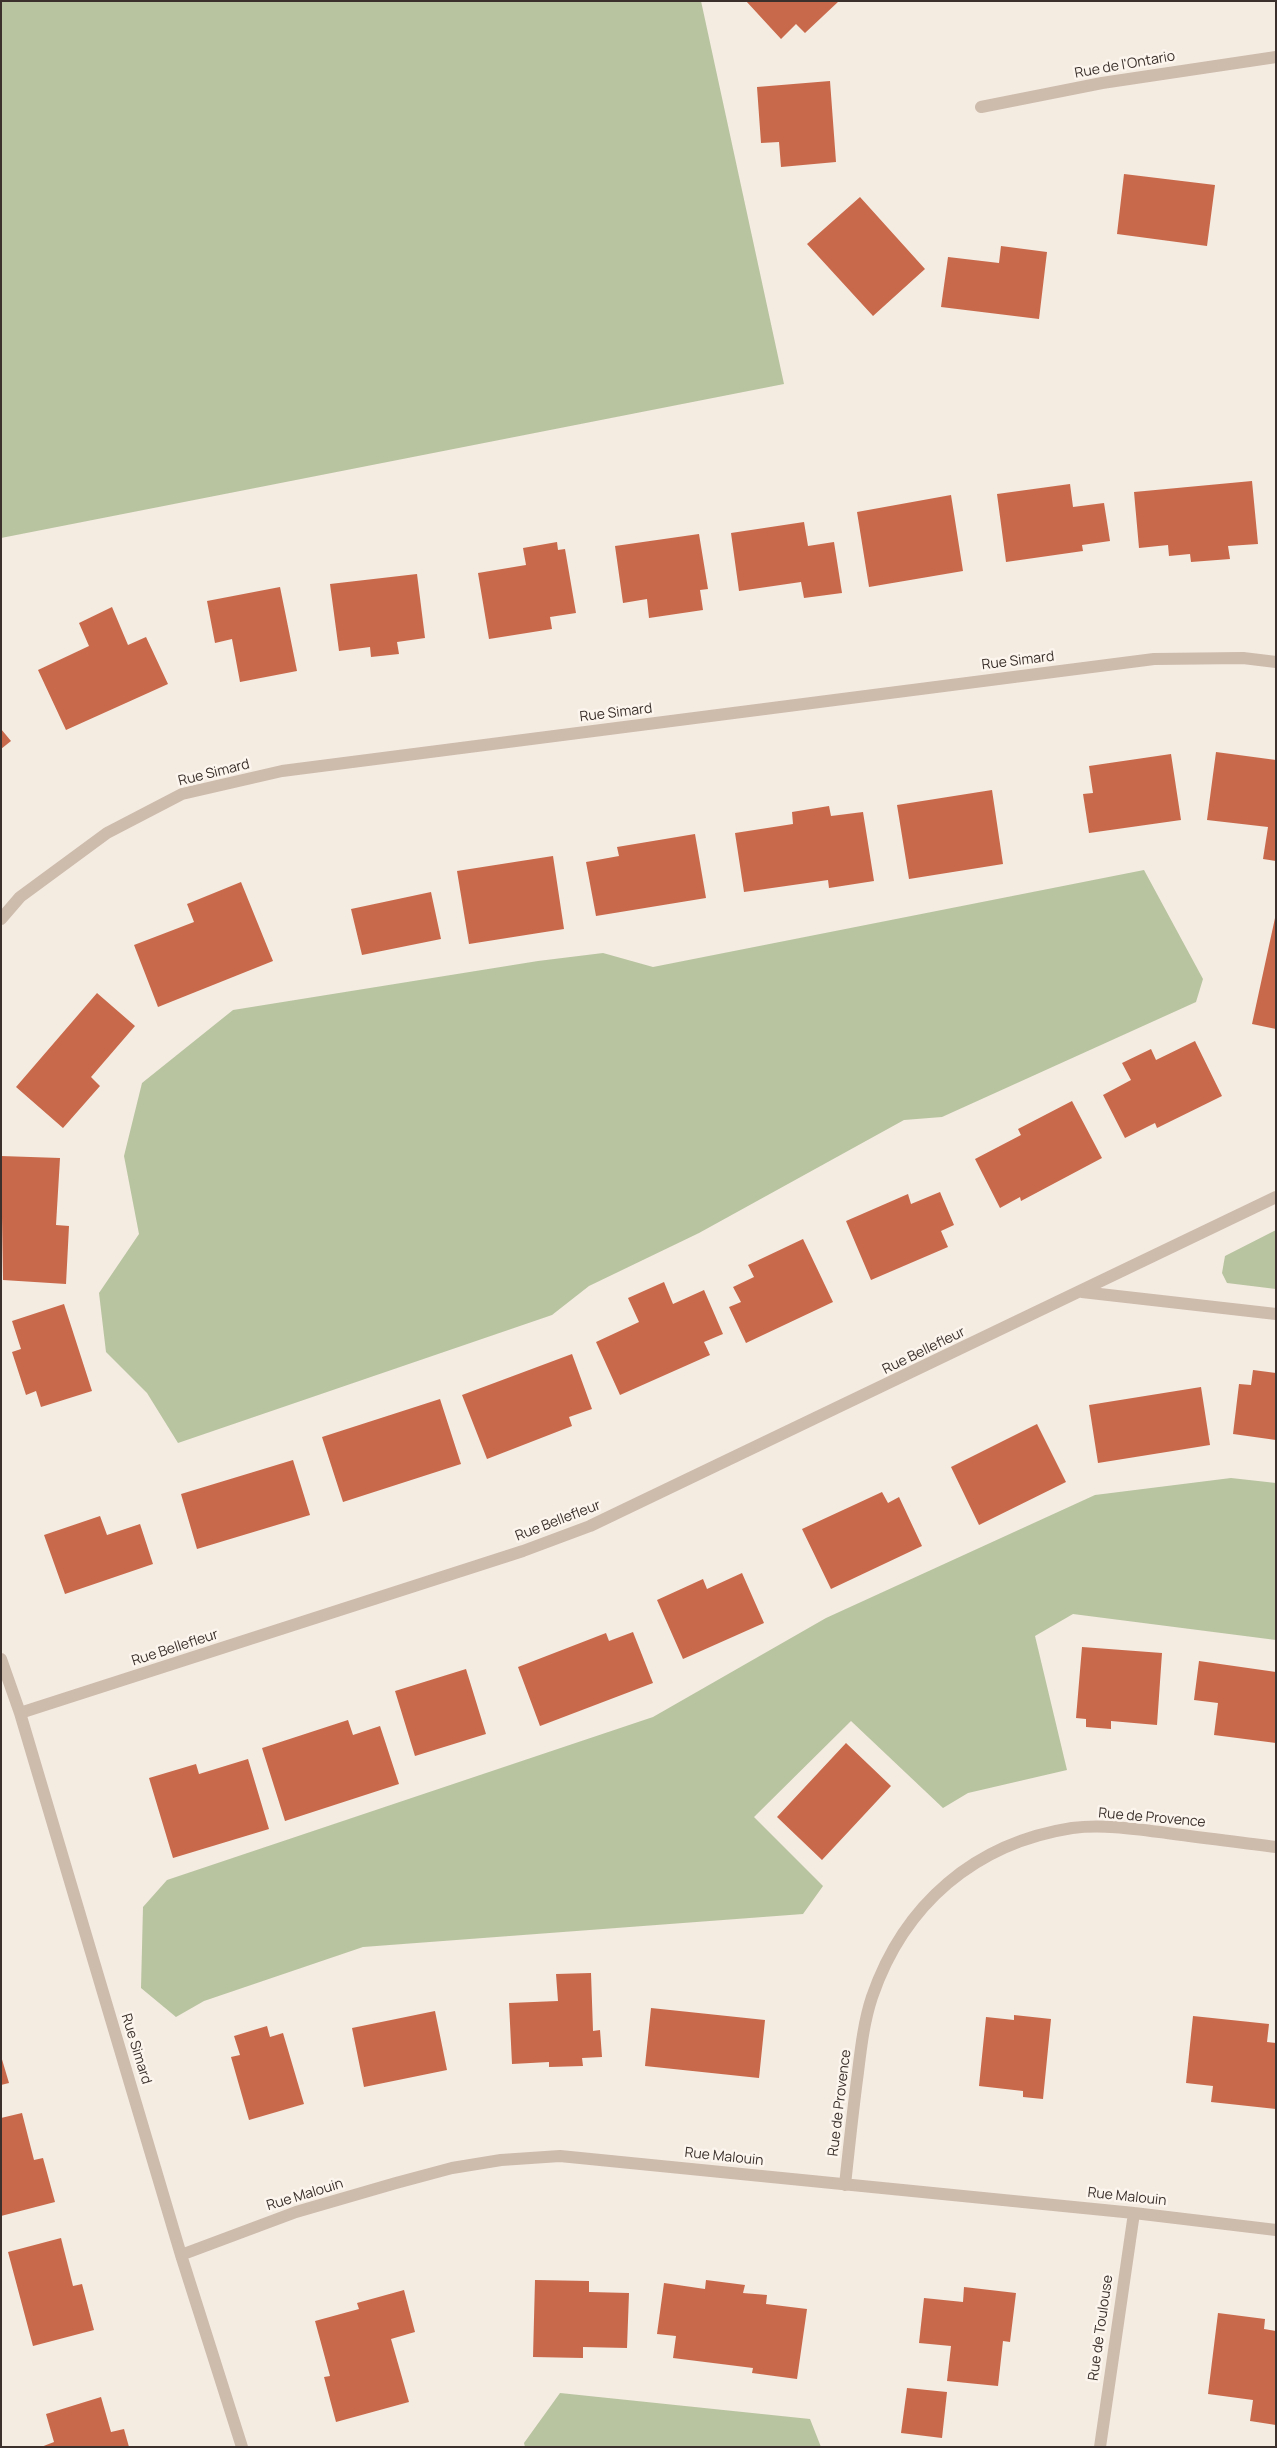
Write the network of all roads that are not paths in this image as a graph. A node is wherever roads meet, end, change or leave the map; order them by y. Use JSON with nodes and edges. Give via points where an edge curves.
{"nodes":[{"id":1,"x":1276,"y":57,"type":"edge"},
{"id":2,"x":981,"y":107,"type":"dead end"},
{"id":3,"x":1276,"y":662,"type":"edge"},
{"id":4,"x":1,"y":919,"type":"edge"},
{"id":5,"x":1276,"y":1198,"type":"edge"},
{"id":6,"x":1082,"y":1292,"type":"junction"},
{"id":7,"x":1276,"y":1314,"type":"edge"},
{"id":8,"x":1,"y":1659,"type":"edge"},
{"id":9,"x":20,"y":1713,"type":"junction"},
{"id":10,"x":1276,"y":1846,"type":"edge"},
{"id":11,"x":845,"y":2185,"type":"junction"},
{"id":12,"x":1134,"y":2213,"type":"junction"},
{"id":13,"x":1276,"y":2230,"type":"edge"},
{"id":14,"x":181,"y":2255,"type":"junction"},
{"id":15,"x":242,"y":2447,"type":"edge"},
{"id":16,"x":1100,"y":2447,"type":"edge"}],
"edges":[{"from":1,"to":2,"type":"street","name":"Rue de l'Ontario","via":[[1102,83]]},
{"from":3,"to":4,"type":"street","name":"Rue Simard","via":[[1243,658],[1154,659],[282,771],[182,794],[108,834],[20,897]]},
{"from":5,"to":6,"type":"street","name":"Rue Bellefleur"},
{"from":6,"to":7,"type":"street"},
{"from":6,"to":9,"type":"street","name":"Rue Bellefleur","via":[[590,1526],[524,1551]]},
{"from":8,"to":9,"type":"street","name":"Rue Simard"},
{"from":9,"to":14,"type":"street","name":"Rue Simard"},
{"from":10,"to":11,"type":"street","name":"Rue de Provence","via":[[1116,1828],[1073,1828],[1022,1840],[982,1857],[944,1884],[916,1916],[888,1958],[872,1998],[863,2036]]},
{"from":11,"to":12,"type":"street","name":"Rue Malouin"},
{"from":11,"to":14,"type":"street","name":"Rue Malouin","via":[[560,2156],[500,2160],[452,2168],[296,2212]]},
{"from":12,"to":13,"type":"street","name":"Rue Malouin"},
{"from":12,"to":16,"type":"street","name":"Rue de Toulouse"},
{"from":14,"to":15,"type":"street","name":"Rue Simard"}]}
